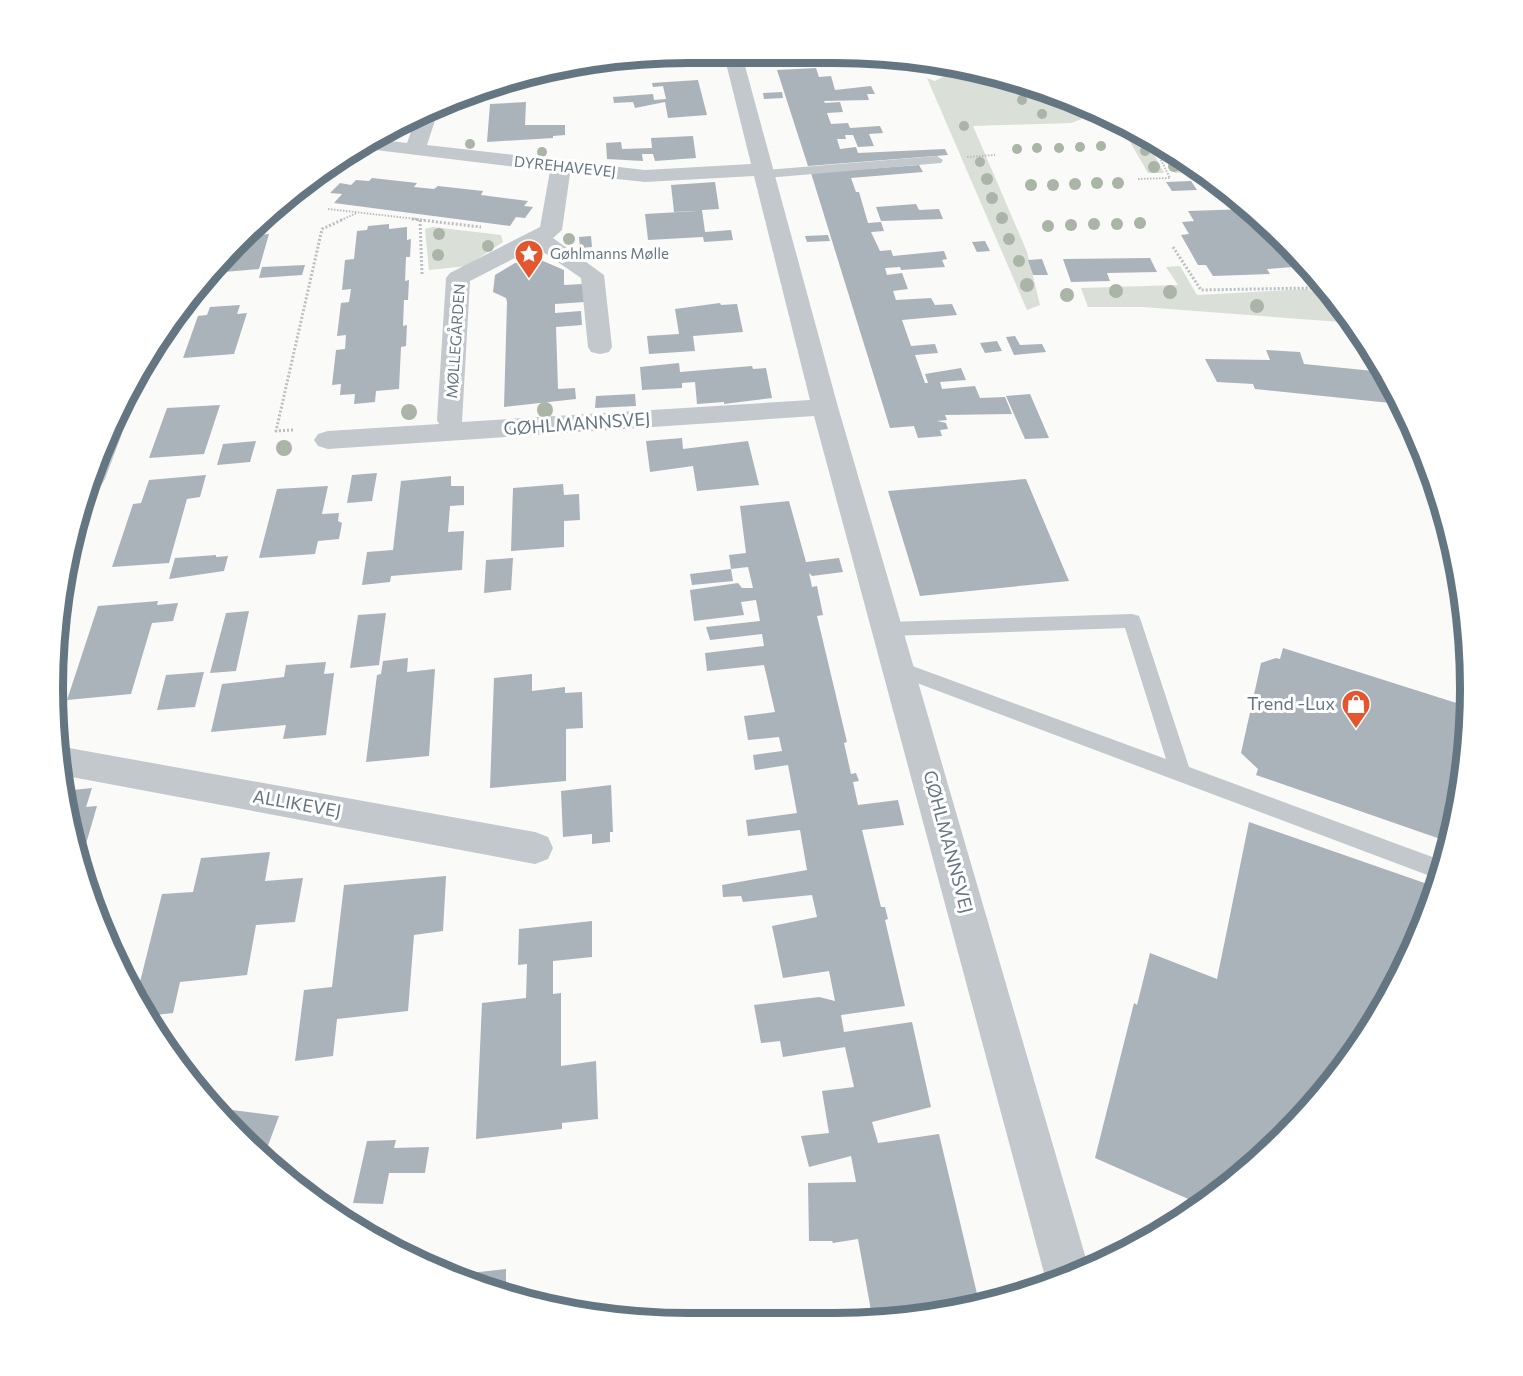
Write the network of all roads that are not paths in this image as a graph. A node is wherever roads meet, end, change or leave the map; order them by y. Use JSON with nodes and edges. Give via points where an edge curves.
{"nodes":[{"id":1,"x":735,"y":63,"type":"edge"},
{"id":2,"x":424,"y":122,"type":"edge"},
{"id":3,"x":378,"y":145,"type":"edge"},
{"id":4,"x":415,"y":150,"type":"junction"},
{"id":5,"x":937,"y":160,"type":"dead end"},
{"id":6,"x":561,"y":167,"type":"junction"},
{"id":7,"x":765,"y":171,"type":"junction"},
{"id":8,"x":538,"y":238,"type":"junction"},
{"id":9,"x":600,"y":347,"type":"dead end"},
{"id":10,"x":825,"y":407,"type":"junction"},
{"id":11,"x":450,"y":420,"type":"dead end"},
{"id":12,"x":328,"y":441,"type":"road end"},
{"id":13,"x":889,"y":629,"type":"junction"},
{"id":14,"x":900,"y":669,"type":"junction"},
{"id":15,"x":67,"y":761,"type":"edge"},
{"id":16,"x":1181,"y":775,"type":"junction"},
{"id":17,"x":535,"y":848,"type":"dead end"},
{"id":18,"x":1434,"y":867,"type":"edge"},
{"id":19,"x":1065,"y":1268,"type":"edge"}],
"edges":[{"from":1,"to":7,"type":"street","name":"GØHLMANNSVEJ"},
{"from":2,"to":4,"type":"street"},
{"from":3,"to":4,"type":"street","name":"DYREHAVEVEJ"},
{"from":4,"to":6,"type":"street","name":"DYREHAVEVEJ"},
{"from":5,"to":7,"type":"lane"},
{"from":6,"to":7,"type":"street","name":"DYREHAVEVEJ","via":[[645,176]]},
{"from":6,"to":8,"type":"street","name":"MØLLEGÅRDEN","via":[[551,230]]},
{"from":7,"to":10,"type":"street","name":"GØHLMANNSVEJ"},
{"from":8,"to":9,"type":"street","via":[[592,275]]},
{"from":8,"to":11,"type":"street","name":"MØLLEGÅRDEN","via":[[458,278]]},
{"from":10,"to":12,"type":"street","name":"GØHLMANNSVEJ"},
{"from":10,"to":13,"type":"street","name":"GØHLMANNSVEJ"},
{"from":13,"to":14,"type":"street","name":"GØHLMANNSVEJ"},
{"from":13,"to":16,"type":"lane","via":[[1132,621]]},
{"from":14,"to":16,"type":"lane"},
{"from":14,"to":19,"type":"street","name":"GØHLMANNSVEJ"},
{"from":15,"to":17,"type":"street","name":"ALLIKEVEJ"},
{"from":16,"to":18,"type":"lane"}]}
